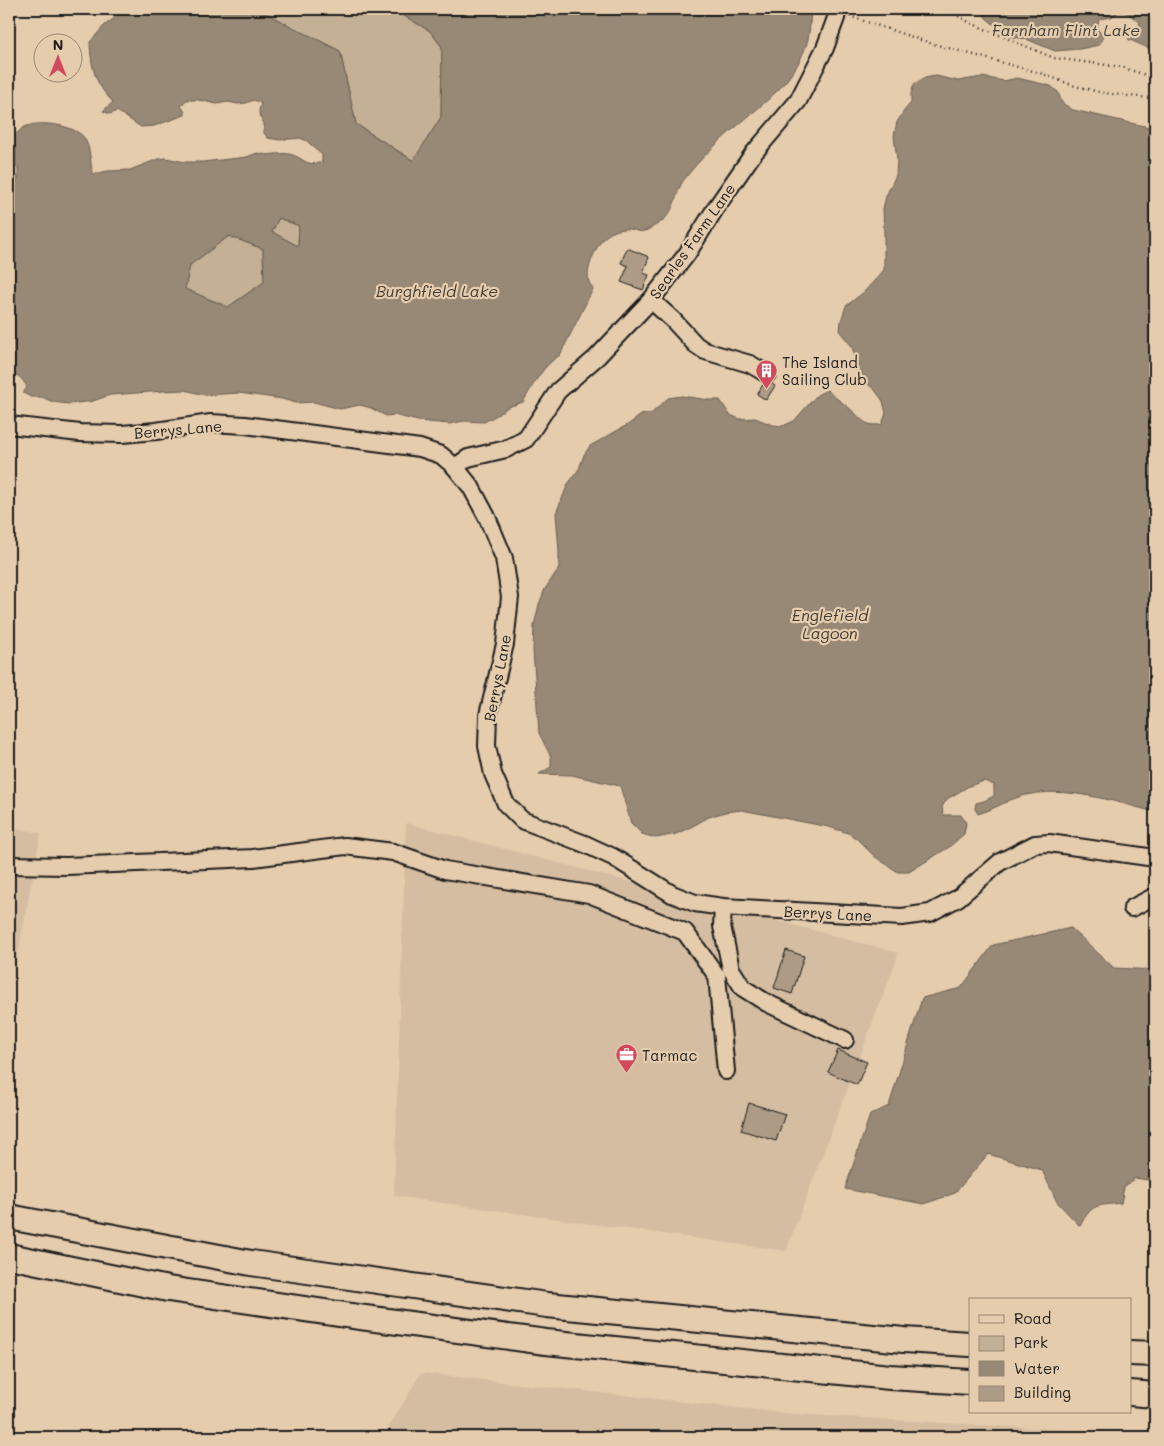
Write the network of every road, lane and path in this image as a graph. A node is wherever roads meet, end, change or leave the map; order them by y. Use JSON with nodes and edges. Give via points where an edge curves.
{"nodes":[{"id":1,"x":945,"y":9,"type":"edge"},
{"id":2,"x":837,"y":14,"type":"edge"},
{"id":3,"x":1155,"y":78,"type":"edge"},
{"id":4,"x":1155,"y":94,"type":"edge"},
{"id":5,"x":651,"y":300,"type":"junction"},
{"id":6,"x":767,"y":374,"type":"dead end"},
{"id":7,"x":9,"y":425,"type":"edge"},
{"id":8,"x":455,"y":467,"type":"junction"},
{"id":9,"x":1155,"y":858,"type":"edge"},
{"id":10,"x":9,"y":865,"type":"edge"},
{"id":11,"x":1155,"y":896,"type":"edge"},
{"id":12,"x":723,"y":907,"type":"junction"},
{"id":13,"x":1132,"y":908,"type":"dead end"},
{"id":14,"x":845,"y":1040,"type":"dead end"},
{"id":15,"x":726,"y":1071,"type":"dead end"},
{"id":16,"x":9,"y":1217,"type":"edge"},
{"id":17,"x":9,"y":1256,"type":"edge"},
{"id":18,"x":969,"y":1344,"type":"edge"},
{"id":19,"x":1132,"y":1353,"type":"edge"},
{"id":20,"x":1155,"y":1354,"type":"edge"},
{"id":21,"x":969,"y":1382,"type":"edge"},
{"id":22,"x":1132,"y":1393,"type":"edge"},
{"id":23,"x":1155,"y":1394,"type":"edge"}],
"edges":[{"from":1,"to":3,"type":"path","via":[[972,24],[1054,58],[1121,66]]},
{"from":2,"to":4,"type":"path","via":[[1075,86],[1149,98]]},
{"from":2,"to":5,"type":"street","name":"Searles Farm Lane","via":[[825,48],[798,101],[753,154],[687,254]]},
{"from":5,"to":6,"type":"street","via":[[696,345],[750,364]]},
{"from":5,"to":8,"type":"street","name":"Searles Farm Lane","via":[[597,357],[558,391],[526,439],[506,449],[468,458]]},
{"from":7,"to":8,"type":"street","name":"Berrys Lane","via":[[122,434],[210,423],[245,425],[420,448],[442,455]]},
{"from":8,"to":12,"type":"street","name":"Berrys Lane","via":[[471,487],[487,517],[504,558],[510,596],[505,644],[488,715],[487,746],[493,774],[506,804],[522,820],[613,857],[672,894],[695,903]]},
{"from":9,"to":12,"type":"street","name":"Berrys Lane","via":[[1049,842],[1035,844],[1000,862],[958,898],[930,913],[902,917]]},
{"from":10,"to":15,"type":"street","via":[[66,866],[253,858],[345,846],[393,852],[445,870],[589,894],[685,932],[717,976]]},
{"from":11,"to":13,"type":"street"},
{"from":12,"to":14,"type":"street","via":[[722,926],[731,968],[743,988]]},
{"from":16,"to":18,"type":"highway","via":[[251,1263],[547,1305]]},
{"from":17,"to":21,"type":"highway","via":[[168,1289],[536,1341],[890,1377]]},
{"from":19,"to":20,"type":"highway"},
{"from":22,"to":23,"type":"highway"}]}
